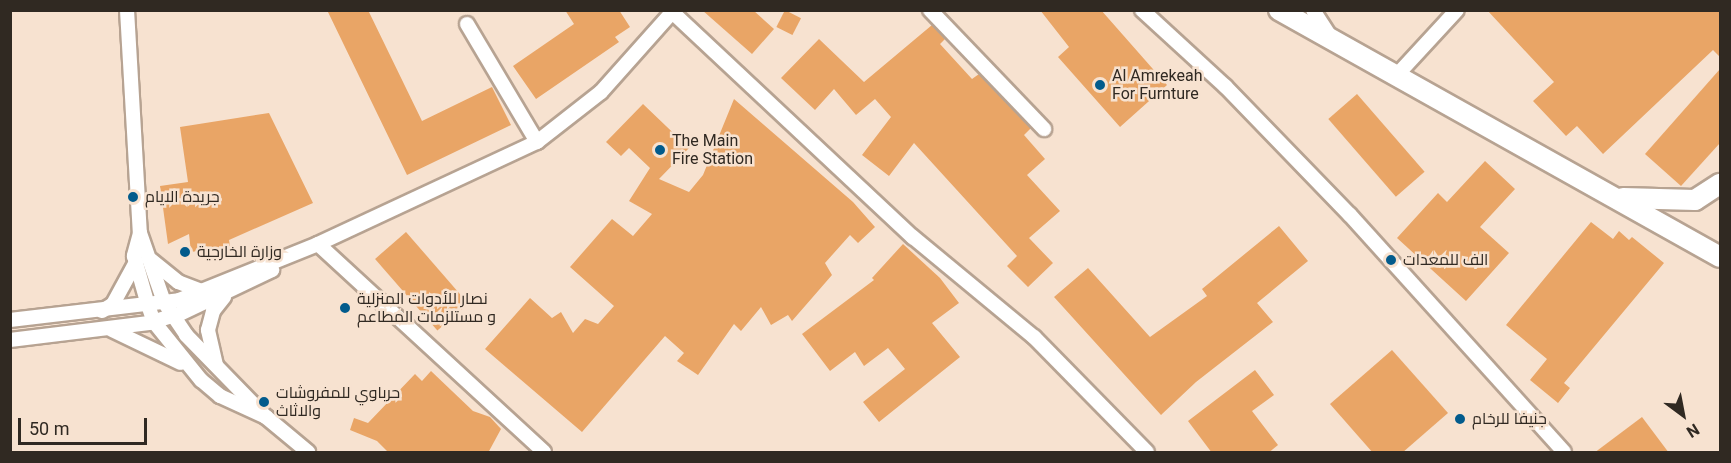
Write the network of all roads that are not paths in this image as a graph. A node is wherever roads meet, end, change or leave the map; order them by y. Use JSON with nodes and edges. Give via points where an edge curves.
{"nodes":[{"id":1,"x":127,"y":10,"type":"edge"},
{"id":2,"x":930,"y":10,"type":"edge"},
{"id":3,"x":1142,"y":10,"type":"edge"},
{"id":4,"x":1279,"y":10,"type":"edge"},
{"id":5,"x":1313,"y":10,"type":"edge"},
{"id":6,"x":1457,"y":10,"type":"edge"},
{"id":7,"x":672,"y":11,"type":"edge"},
{"id":8,"x":467,"y":24,"type":"dead end"},
{"id":9,"x":1331,"y":38,"type":"junction"},
{"id":10,"x":1397,"y":75,"type":"junction"},
{"id":11,"x":1044,"y":129,"type":"dead end"},
{"id":12,"x":537,"y":142,"type":"junction"},
{"id":13,"x":1720,"y":184,"type":"edge"},
{"id":14,"x":1614,"y":197,"type":"junction"},
{"id":15,"x":140,"y":233,"type":"junction"},
{"id":16,"x":318,"y":244,"type":"junction"},
{"id":17,"x":1720,"y":257,"type":"edge"},
{"id":18,"x":151,"y":260,"type":"junction"},
{"id":19,"x":136,"y":262,"type":"junction"},
{"id":20,"x":202,"y":291,"type":"junction"},
{"id":21,"x":228,"y":292,"type":"junction"},
{"id":22,"x":164,"y":302,"type":"junction"},
{"id":23,"x":148,"y":305,"type":"junction"},
{"id":24,"x":102,"y":312,"type":"junction"},
{"id":25,"x":172,"y":316,"type":"junction"},
{"id":26,"x":10,"y":320,"type":"edge"},
{"id":27,"x":154,"y":322,"type":"junction"},
{"id":28,"x":112,"y":330,"type":"junction"},
{"id":29,"x":10,"y":340,"type":"edge"},
{"id":30,"x":191,"y":370,"type":"junction"},
{"id":31,"x":217,"y":370,"type":"junction"},
{"id":32,"x":266,"y":417,"type":"junction"},
{"id":33,"x":308,"y":453,"type":"edge"},
{"id":34,"x":544,"y":453,"type":"edge"},
{"id":35,"x":1147,"y":453,"type":"edge"},
{"id":36,"x":1564,"y":453,"type":"edge"}],
"edges":[{"from":1,"to":15,"type":"street"},
{"from":2,"to":11,"type":"street"},
{"from":3,"to":36,"type":"street","via":[[1225,86],[1350,215]]},
{"from":4,"to":9,"type":"street"},
{"from":5,"to":9,"type":"street"},
{"from":6,"to":10,"type":"street"},
{"from":7,"to":12,"type":"street","via":[[601,92]]},
{"from":7,"to":35,"type":"street","via":[[913,237],[1034,337]]},
{"from":8,"to":12,"type":"street"},
{"from":9,"to":10,"type":"street"},
{"from":10,"to":14,"type":"street"},
{"from":12,"to":16,"type":"street"},
{"from":13,"to":14,"type":"street","via":[[1695,200]]},
{"from":14,"to":17,"type":"street"},
{"from":15,"to":18,"type":"street"},
{"from":15,"to":19,"type":"street"},
{"from":16,"to":20,"type":"street"},
{"from":16,"to":21,"type":"street"},
{"from":16,"to":34,"type":"street"},
{"from":18,"to":20,"type":"street","via":[[178,282]]},
{"from":18,"to":22,"type":"street"},
{"from":19,"to":23,"type":"street"},
{"from":19,"to":24,"type":"street","via":[[112,304]]},
{"from":20,"to":22,"type":"street"},
{"from":21,"to":25,"type":"street"},
{"from":21,"to":31,"type":"street","via":[[210,319],[208,341]]},
{"from":22,"to":23,"type":"street"},
{"from":22,"to":25,"type":"street"},
{"from":23,"to":24,"type":"street"},
{"from":23,"to":27,"type":"street"},
{"from":24,"to":26,"type":"street"},
{"from":25,"to":27,"type":"street"},
{"from":25,"to":31,"type":"street"},
{"from":27,"to":28,"type":"street"},
{"from":27,"to":30,"type":"street"},
{"from":28,"to":29,"type":"street"},
{"from":28,"to":30,"type":"street"},
{"from":30,"to":32,"type":"street","via":[[220,396]]},
{"from":31,"to":32,"type":"street"},
{"from":32,"to":33,"type":"street"}]}
